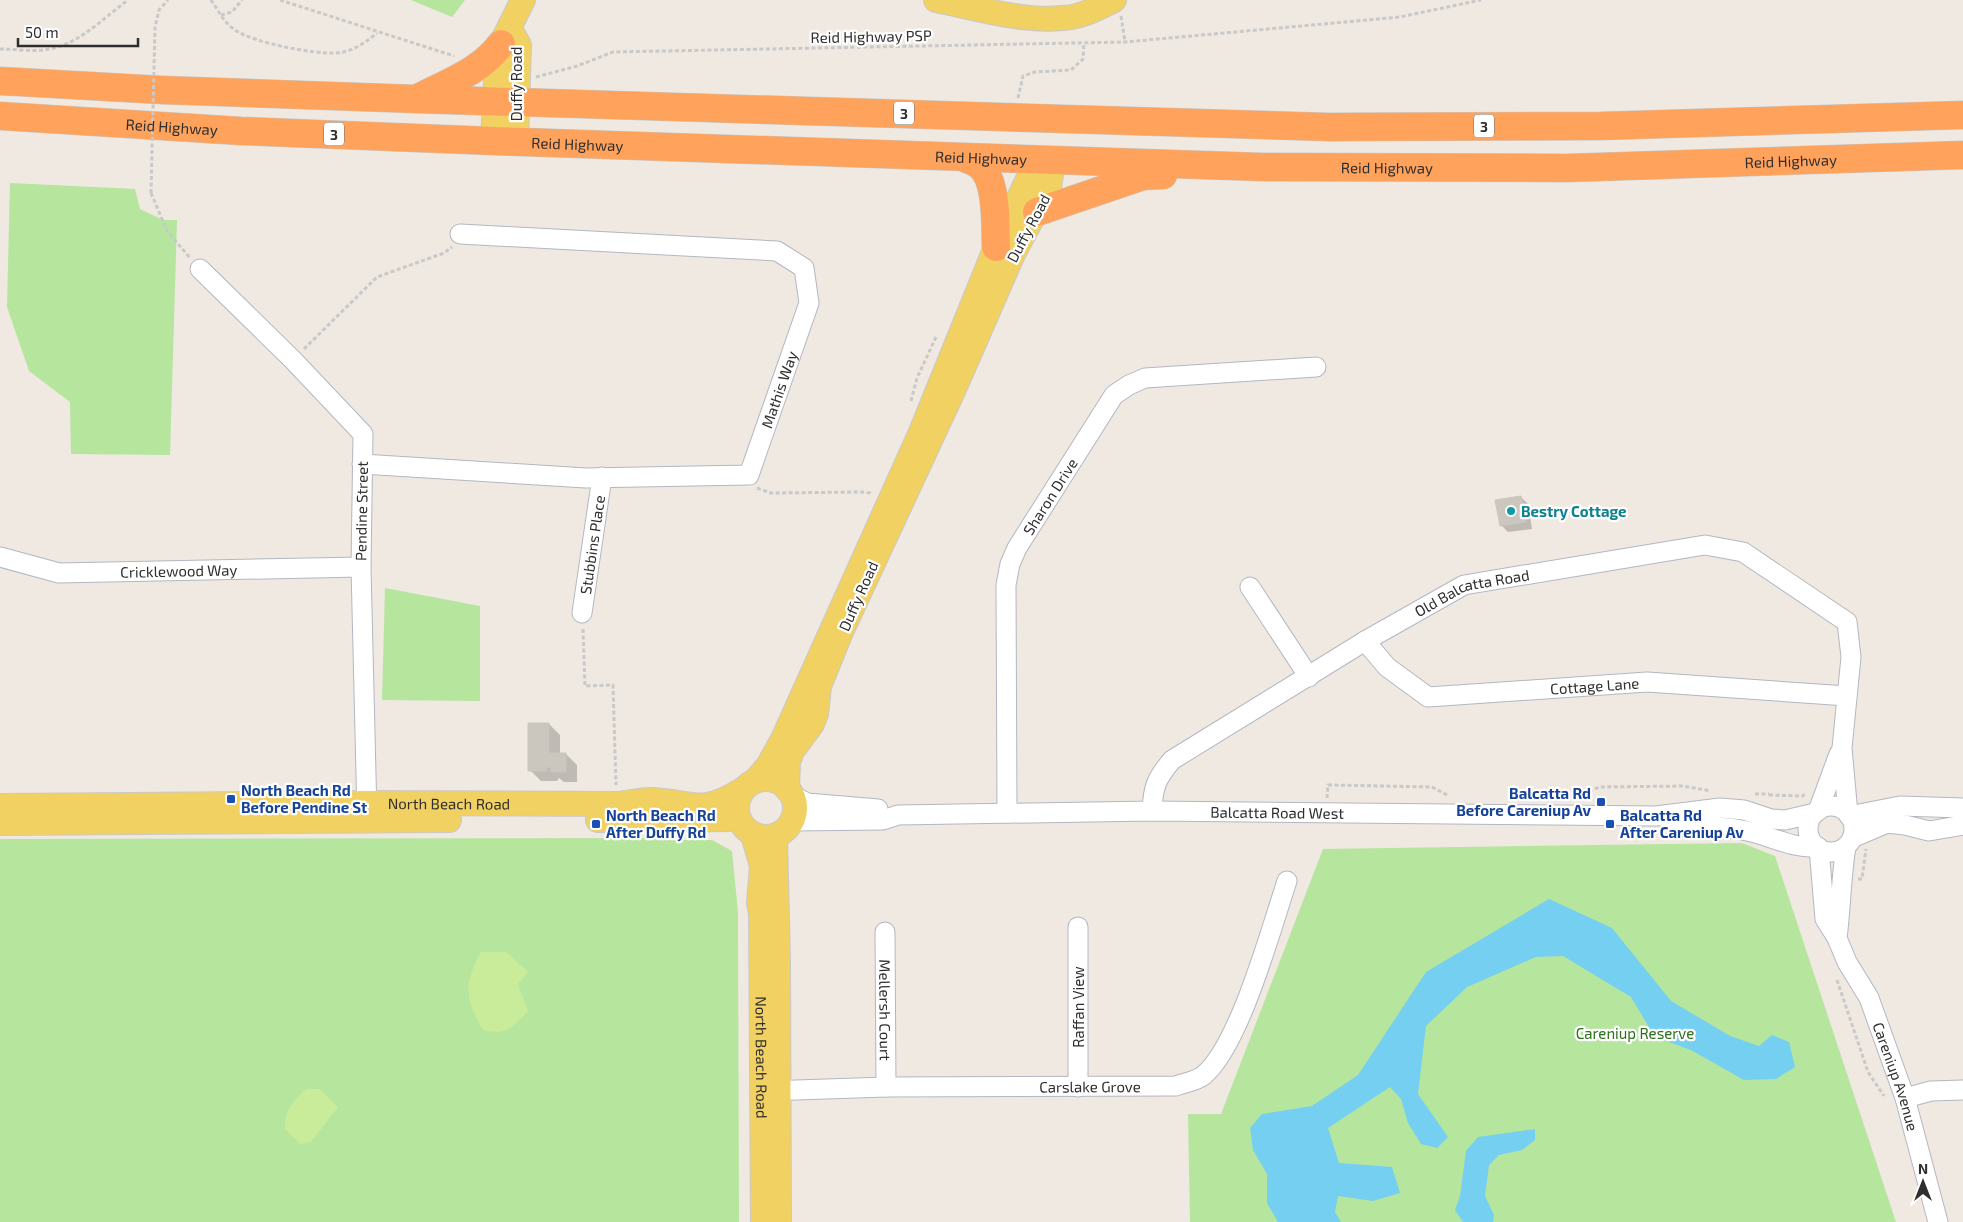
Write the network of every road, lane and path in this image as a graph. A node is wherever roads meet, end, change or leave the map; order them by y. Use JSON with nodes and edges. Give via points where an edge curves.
{"nodes":[{"id":1,"x":128,"y":0,"type":"edge"},
{"id":2,"x":168,"y":0,"type":"edge"},
{"id":3,"x":211,"y":0,"type":"edge"},
{"id":4,"x":242,"y":0,"type":"edge"},
{"id":5,"x":280,"y":0,"type":"edge"},
{"id":6,"x":523,"y":0,"type":"edge"},
{"id":7,"x":936,"y":0,"type":"edge"},
{"id":8,"x":1068,"y":0,"type":"edge"},
{"id":9,"x":1480,"y":0,"type":"edge"},
{"id":10,"x":1116,"y":4,"type":"edge"},
{"id":11,"x":982,"y":9,"type":"junction"},
{"id":12,"x":221,"y":15,"type":"junction"},
{"id":13,"x":377,"y":32,"type":"junction"},
{"id":14,"x":506,"y":36,"type":"junction"},
{"id":15,"x":1125,"y":42,"type":"junction"},
{"id":16,"x":0,"y":48,"type":"edge"},
{"id":17,"x":472,"y":71,"type":"junction"},
{"id":18,"x":0,"y":81,"type":"edge"},
{"id":19,"x":510,"y":93,"type":"junction"},
{"id":20,"x":416,"y":99,"type":"junction"},
{"id":21,"x":1963,"y":115,"type":"edge"},
{"id":22,"x":0,"y":116,"type":"edge"},
{"id":23,"x":1005,"y":116,"type":"junction"},
{"id":24,"x":1112,"y":122,"type":"junction"},
{"id":25,"x":504,"y":141,"type":"junction"},
{"id":26,"x":1963,"y":155,"type":"edge"},
{"id":27,"x":965,"y":158,"type":"junction"},
{"id":28,"x":1048,"y":160,"type":"junction"},
{"id":29,"x":1262,"y":167,"type":"junction"},
{"id":30,"x":1037,"y":212,"type":"junction"},
{"id":31,"x":460,"y":234,"type":"joint"},
{"id":32,"x":996,"y":247,"type":"junction"},
{"id":33,"x":200,"y":269,"type":"joint"},
{"id":34,"x":293,"y":360,"type":"junction"},
{"id":35,"x":1316,"y":367,"type":"dead end"},
{"id":36,"x":362,"y":464,"type":"junction"},
{"id":37,"x":749,"y":475,"type":"junction"},
{"id":38,"x":602,"y":477,"type":"junction"},
{"id":39,"x":880,"y":524,"type":"junction"},
{"id":40,"x":0,"y":557,"type":"edge"},
{"id":41,"x":360,"y":567,"type":"junction"},
{"id":42,"x":1250,"y":586,"type":"dead end"},
{"id":43,"x":582,"y":613,"type":"joint"},
{"id":44,"x":1365,"y":641,"type":"junction"},
{"id":45,"x":1309,"y":677,"type":"junction"},
{"id":46,"x":1848,"y":696,"type":"junction"},
{"id":47,"x":1842,"y":748,"type":"junction"},
{"id":48,"x":749,"y":786,"type":"junction"},
{"id":49,"x":616,"y":791,"type":"dead end"},
{"id":50,"x":789,"y":792,"type":"junction"},
{"id":51,"x":1719,"y":792,"type":"dead end"},
{"id":52,"x":1753,"y":794,"type":"dead end"},
{"id":53,"x":1769,"y":794,"type":"dead end"},
{"id":54,"x":1459,"y":796,"type":"dead end"},
{"id":55,"x":1575,"y":798,"type":"dead end"},
{"id":56,"x":0,"y":806,"type":"edge"},
{"id":57,"x":1963,"y":808,"type":"edge"},
{"id":58,"x":367,"y":811,"type":"junction"},
{"id":59,"x":1152,"y":811,"type":"junction"},
{"id":60,"x":1817,"y":812,"type":"junction"},
{"id":61,"x":1006,"y":813,"type":"junction"},
{"id":62,"x":1326,"y":813,"type":"junction"},
{"id":63,"x":898,"y":815,"type":"junction"},
{"id":64,"x":1849,"y":815,"type":"junction"},
{"id":65,"x":1656,"y":816,"type":"junction"},
{"id":66,"x":0,"y":823,"type":"edge"},
{"id":67,"x":1963,"y":825,"type":"edge"},
{"id":68,"x":764,"y":828,"type":"junction"},
{"id":69,"x":1849,"y":842,"type":"junction"},
{"id":70,"x":1818,"y":848,"type":"junction"},
{"id":71,"x":1287,"y":881,"type":"dead end"},
{"id":72,"x":1078,"y":927,"type":"dead end"},
{"id":73,"x":885,"y":932,"type":"dead end"},
{"id":74,"x":1837,"y":938,"type":"junction"},
{"id":75,"x":1834,"y":971,"type":"dead end"},
{"id":76,"x":886,"y":1087,"type":"junction"},
{"id":77,"x":1078,"y":1087,"type":"junction"},
{"id":78,"x":770,"y":1090,"type":"junction"},
{"id":79,"x":1963,"y":1090,"type":"edge"},
{"id":80,"x":1905,"y":1098,"type":"junction"},
{"id":81,"x":1886,"y":1100,"type":"dead end"},
{"id":82,"x":763,"y":1222,"type":"edge"},
{"id":83,"x":779,"y":1222,"type":"edge"},
{"id":84,"x":1938,"y":1222,"type":"edge"}],
"edges":[{"from":1,"to":16,"type":"path","via":[[78,36],[54,48]]},
{"from":2,"to":33,"type":"path","bridge":true,"via":[[159,10],[156,27],[151,193],[167,231]]},
{"from":3,"to":12,"type":"path"},
{"from":4,"to":12,"type":"path","via":[[232,12]]},
{"from":5,"to":13,"type":"path"},
{"from":6,"to":14,"type":"main road","name":"Duffy Road"},
{"from":7,"to":11,"type":"main road"},
{"from":8,"to":11,"type":"main road"},
{"from":9,"to":15,"type":"path","name":"Reid Highway PSP","via":[[1400,17]]},
{"from":10,"to":11,"type":"main road","via":[[1064,18],[1037,18]]},
{"from":10,"to":15,"type":"path"},
{"from":12,"to":13,"type":"path","via":[[236,31],[293,49],[336,53],[354,49]]},
{"from":13,"to":17,"type":"path","via":[[462,58]]},
{"from":14,"to":17,"type":"highway","via":[[491,58]]},
{"from":14,"to":19,"type":"main road","name":"Duffy Road"},
{"from":14,"to":19,"type":"main road","name":"Duffy Road","via":[[519,44]]},
{"from":15,"to":19,"type":"path","name":"Reid Highway PSP","via":[[613,52],[535,77]]},
{"from":17,"to":20,"type":"highway"},
{"from":18,"to":20,"type":"highway","number":"3"},
{"from":19,"to":20,"type":"highway","number":"3"},
{"from":19,"to":23,"type":"highway","number":"3"},
{"from":19,"to":25,"type":"main road","name":"Duffy Road"},
{"from":21,"to":24,"type":"highway","number":"3","via":[[1590,126],[1328,127]]},
{"from":22,"to":25,"type":"highway","name":"Reid Highway","number":"3","via":[[241,131]]},
{"from":23,"to":24,"type":"highway","number":"3"},
{"from":23,"to":28,"type":"highway","via":[[1042,137],[1048,148]]},
{"from":24,"to":28,"type":"highway","via":[[1074,134]]},
{"from":25,"to":27,"type":"highway","name":"Reid Highway","number":"3"},
{"from":26,"to":29,"type":"highway","name":"Reid Highway","number":"3","via":[[1567,168]]},
{"from":27,"to":28,"type":"highway","name":"Reid Highway","number":"3"},
{"from":27,"to":32,"type":"highway","via":[[980,166],[987,177],[995,204]]},
{"from":28,"to":29,"type":"highway","name":"Reid Highway","number":"3"},
{"from":28,"to":30,"type":"main road","name":"Duffy Road","via":[[1049,187]]},
{"from":28,"to":32,"type":"main road","name":"Duffy Road","via":[[1037,167],[1028,179]]},
{"from":29,"to":30,"type":"highway","via":[[1143,176]]},
{"from":30,"to":50,"type":"main road","name":"Duffy Road","via":[[1013,254],[841,632],[819,686],[812,724],[788,762]]},
{"from":31,"to":34,"type":"path","via":[[454,246],[444,253],[377,276]]},
{"from":31,"to":37,"type":"street","name":"Mathis Way","via":[[778,251],[804,268],[808,303]]},
{"from":32,"to":39,"type":"main road","name":"Duffy Road"},
{"from":33,"to":34,"type":"street","name":"Pendine Street"},
{"from":34,"to":36,"type":"street","name":"Pendine Street","via":[[363,434]]},
{"from":35,"to":61,"type":"street","name":"Sharon Drive","via":[[1145,378],[1114,396],[1010,564],[1006,586]]},
{"from":36,"to":38,"type":"street"},
{"from":36,"to":41,"type":"street","name":"Pendine Street"},
{"from":37,"to":38,"type":"street"},
{"from":37,"to":39,"type":"path","via":[[756,488],[771,493],[870,493],[874,516]]},
{"from":38,"to":43,"type":"street","name":"Stubbins Place"},
{"from":39,"to":48,"type":"main road","name":"Duffy Road","via":[[783,739],[768,766]]},
{"from":40,"to":41,"type":"street","name":"Cricklewood Way","via":[[59,573]]},
{"from":41,"to":58,"type":"street","name":"Pendine Street"},
{"from":42,"to":45,"type":"street"},
{"from":43,"to":49,"type":"path","via":[[585,686],[614,685]]},
{"from":44,"to":45,"type":"street","name":"Old Balcatta Road"},
{"from":44,"to":46,"type":"street","name":"Cottage Lane","via":[[1386,667],[1428,697],[1646,682]]},
{"from":44,"to":46,"type":"street","name":"Old Balcatta Road","via":[[1464,585],[1705,545],[1743,552],[1848,622],[1851,657]]},
{"from":45,"to":59,"type":"street","name":"Old Balcatta Road","via":[[1172,760],[1153,790]]},
{"from":46,"to":47,"type":"street"},
{"from":47,"to":60,"type":"street"},
{"from":47,"to":64,"type":"street"},
{"from":48,"to":50,"type":"main road","via":[[772,780]]},
{"from":48,"to":58,"type":"main road","name":"North Beach Road","via":[[722,803],[695,807],[651,800],[617,804]]},
{"from":48,"to":68,"type":"main road","via":[[736,804]]},
{"from":50,"to":63,"type":"street","name":"Balcatta Road West","via":[[807,803],[881,809]]},
{"from":50,"to":68,"type":"main road","name":"Duffy Road","via":[[795,804]]},
{"from":51,"to":55,"type":"path","via":[[1683,786],[1599,787]]},
{"from":52,"to":53,"type":"path"},
{"from":54,"to":62,"type":"path","via":[[1449,796],[1432,787],[1328,785]]},
{"from":56,"to":58,"type":"main road","name":"North Beach Road"},
{"from":57,"to":64,"type":"street","via":[[1900,806]]},
{"from":58,"to":66,"type":"main road","name":"North Beach Road"},
{"from":58,"to":68,"type":"main road","name":"North Beach Road"},
{"from":59,"to":61,"type":"street","name":"Balcatta Road West"},
{"from":59,"to":62,"type":"street","name":"Balcatta Road West"},
{"from":60,"to":64,"type":"street","via":[[1834,807]]},
{"from":60,"to":65,"type":"street","name":"Balcatta Road West","via":[[1784,820],[1720,808]]},
{"from":60,"to":70,"type":"street","via":[[1808,830]]},
{"from":61,"to":63,"type":"street","name":"Balcatta Road West"},
{"from":62,"to":65,"type":"street","name":"Balcatta Road West"},
{"from":63,"to":68,"type":"street","name":"Balcatta Road West","via":[[883,820]]},
{"from":64,"to":69,"type":"street","via":[[1854,826]]},
{"from":65,"to":70,"type":"street","name":"Balcatta Road West","via":[[1692,825],[1747,832],[1798,847]]},
{"from":67,"to":69,"type":"street","via":[[1929,831],[1887,823]]},
{"from":68,"to":78,"type":"main road","name":"North Beach Road","via":[[759,903]]},
{"from":69,"to":70,"type":"street","via":[[1831,852]]},
{"from":69,"to":74,"type":"street","name":"Careniup Avenue","via":[[1840,881]]},
{"from":70,"to":74,"type":"street","name":"Careniup Avenue","via":[[1825,919]]},
{"from":71,"to":77,"type":"street","name":"Carslake Grove","via":[[1252,987],[1223,1053],[1203,1076],[1176,1086]]},
{"from":72,"to":77,"type":"street","name":"Raffan View"},
{"from":73,"to":76,"type":"street","name":"Mellersh Court"},
{"from":74,"to":80,"type":"street","name":"Careniup Avenue","via":[[1869,998]]},
{"from":75,"to":81,"type":"path","via":[[1868,1072]]},
{"from":76,"to":77,"type":"street","name":"Carslake Grove"},
{"from":76,"to":78,"type":"street","name":"Carslake Grove"},
{"from":78,"to":82,"type":"main road","name":"North Beach Road"},
{"from":78,"to":83,"type":"main road","name":"North Beach Road"},
{"from":79,"to":80,"type":"street","via":[[1931,1091]]},
{"from":80,"to":84,"type":"street","name":"Careniup Avenue"}]}
